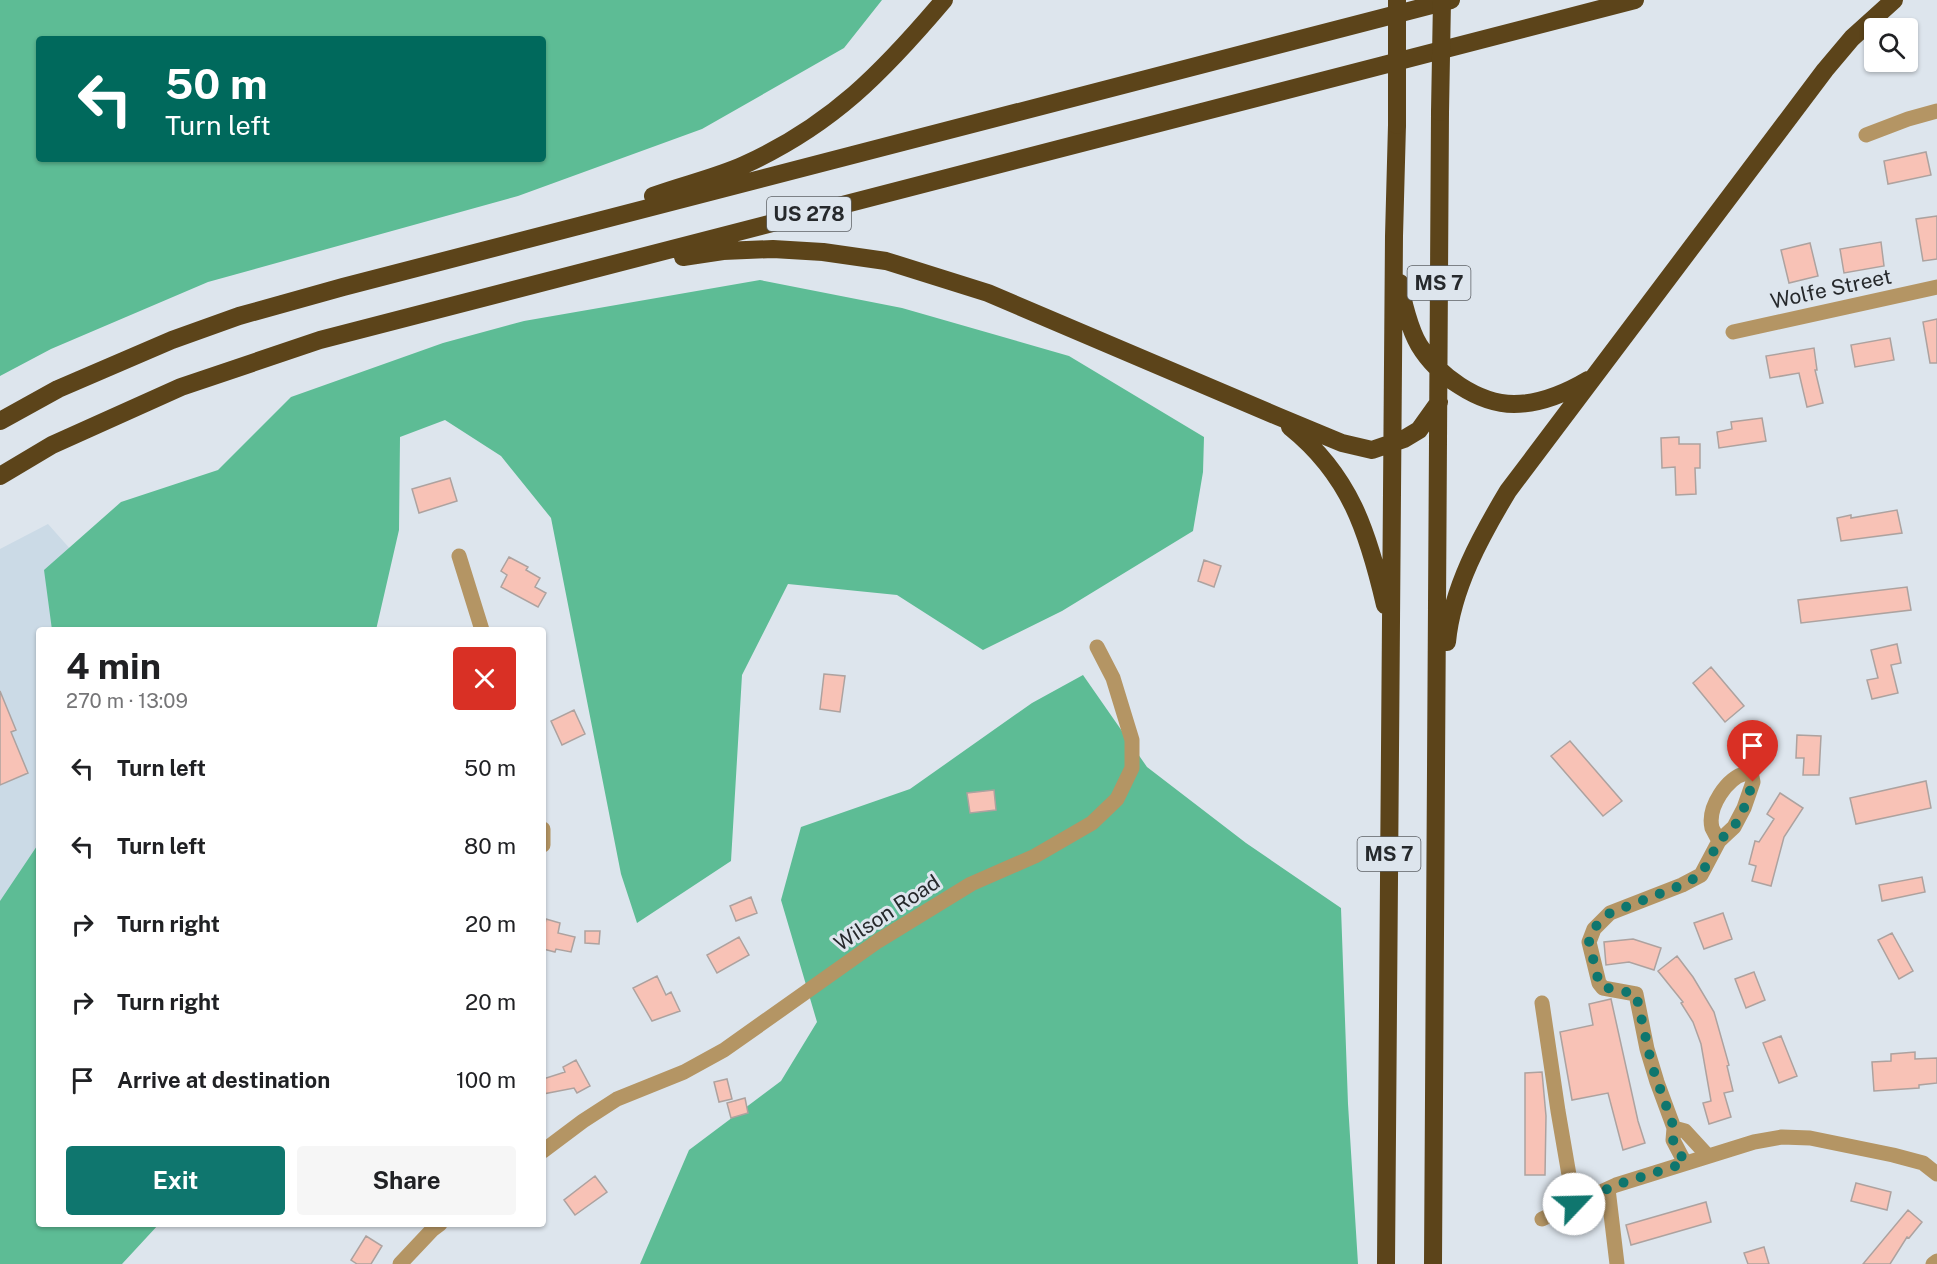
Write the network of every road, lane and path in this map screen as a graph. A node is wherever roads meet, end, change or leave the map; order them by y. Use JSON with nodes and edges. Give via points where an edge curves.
{"nodes":[{"id":1,"x":944,"y":0,"type":"edge"},
{"id":2,"x":1397,"y":0,"type":"edge"},
{"id":3,"x":1442,"y":0,"type":"edge"},
{"id":4,"x":1451,"y":0,"type":"edge"},
{"id":5,"x":1635,"y":0,"type":"edge"},
{"id":6,"x":1894,"y":0,"type":"edge"},
{"id":7,"x":1937,"y":111,"type":"edge"},
{"id":8,"x":1866,"y":135,"type":"dead end"},
{"id":9,"x":583,"y":225,"type":"junction"},
{"id":10,"x":1394,"y":236,"type":"junction"},
{"id":11,"x":601,"y":268,"type":"junction"},
{"id":12,"x":1937,"y":288,"type":"edge"},
{"id":13,"x":1733,"y":332,"type":"dead end"},
{"id":14,"x":1439,"y":370,"type":"junction"},
{"id":15,"x":1596,"y":375,"type":"junction"},
{"id":16,"x":1439,"y":402,"type":"junction"},
{"id":17,"x":1277,"y":416,"type":"junction"},
{"id":18,"x":0,"y":421,"type":"edge"},
{"id":19,"x":1392,"y":444,"type":"junction"},
{"id":20,"x":0,"y":476,"type":"edge"},
{"id":21,"x":459,"y":556,"type":"dead end"},
{"id":22,"x":481,"y":627,"type":"edge"},
{"id":23,"x":1392,"y":634,"type":"junction"},
{"id":24,"x":1097,"y":647,"type":"dead end"},
{"id":25,"x":1438,"y":727,"type":"junction"},
{"id":26,"x":1719,"y":841,"type":"dead end"},
{"id":27,"x":1542,"y":1003,"type":"dead end"},
{"id":28,"x":1674,"y":1128,"type":"junction"},
{"id":29,"x":546,"y":1149,"type":"edge"},
{"id":30,"x":1708,"y":1156,"type":"junction"},
{"id":31,"x":1685,"y":1163,"type":"junction"},
{"id":32,"x":1937,"y":1174,"type":"edge"},
{"id":33,"x":1608,"y":1189,"type":"junction"},
{"id":34,"x":1574,"y":1204,"type":"junction"},
{"id":35,"x":1542,"y":1219,"type":"dead end"},
{"id":36,"x":433,"y":1227,"type":"edge"},
{"id":37,"x":400,"y":1264,"type":"edge"},
{"id":38,"x":1386,"y":1264,"type":"edge"},
{"id":39,"x":1433,"y":1264,"type":"edge"},
{"id":40,"x":1617,"y":1264,"type":"edge"}],
"edges":[{"from":1,"to":9,"type":"highway","via":[[867,84],[835,112],[796,137],[744,165]]},
{"from":2,"to":10,"type":"highway","number":"MS 7","bridge":true},
{"from":3,"to":14,"type":"highway","number":"MS 7","bridge":true},
{"from":4,"to":9,"type":"highway","number":"US 278"},
{"from":5,"to":11,"type":"highway","number":"US 278"},
{"from":6,"to":15,"type":"highway","via":[[1852,38],[1825,70]]},
{"from":7,"to":8,"type":"street"},
{"from":9,"to":18,"type":"highway","number":"US 278","via":[[239,316],[58,389]]},
{"from":10,"to":14,"type":"highway","via":[[1401,291],[1411,324],[1418,344]]},
{"from":10,"to":19,"type":"highway","number":"MS 7"},
{"from":11,"to":17,"type":"highway","via":[[723,251],[773,249],[886,261],[988,292]]},
{"from":11,"to":20,"type":"highway","number":"US 278","via":[[320,340],[182,387],[52,445]]},
{"from":12,"to":13,"type":"street","name":"Wolfe Street"},
{"from":14,"to":15,"type":"highway","via":[[1484,398],[1514,404],[1564,394]]},
{"from":14,"to":16,"type":"highway","number":"MS 7"},
{"from":15,"to":25,"type":"highway","via":[[1508,490],[1485,529],[1448,626]]},
{"from":16,"to":19,"type":"highway","via":[[1419,430]]},
{"from":16,"to":25,"type":"highway","number":"MS 7"},
{"from":17,"to":19,"type":"highway","via":[[1342,443],[1372,450]]},
{"from":17,"to":23,"type":"highway","via":[[1305,439],[1347,491],[1378,574]]},
{"from":19,"to":23,"type":"highway","number":"MS 7"},
{"from":21,"to":22,"type":"street"},
{"from":23,"to":38,"type":"highway","number":"MS 7"},
{"from":24,"to":29,"type":"street","name":"Wilson Road","via":[[1113,678],[1132,740],[1132,768],[1117,800],[1092,824],[1035,856],[971,884],[878,941],[724,1050],[684,1072],[617,1099]]},
{"from":25,"to":39,"type":"highway","number":"MS 7"},
{"from":26,"to":28,"type":"street","via":[[1701,875],[1610,913],[1593,929],[1589,942],[1599,983],[1636,994],[1647,1049]]},
{"from":27,"to":34,"type":"street"},
{"from":28,"to":30,"type":"street","via":[[1685,1131]]},
{"from":28,"to":31,"type":"street","via":[[1673,1140]]},
{"from":30,"to":31,"type":"street"},
{"from":30,"to":32,"type":"street","via":[[1782,1137],[1810,1138],[1893,1155],[1923,1164]]},
{"from":31,"to":33,"type":"street"},
{"from":33,"to":34,"type":"street"},
{"from":33,"to":40,"type":"street"},
{"from":34,"to":35,"type":"street"},
{"from":36,"to":37,"type":"street"}]}
